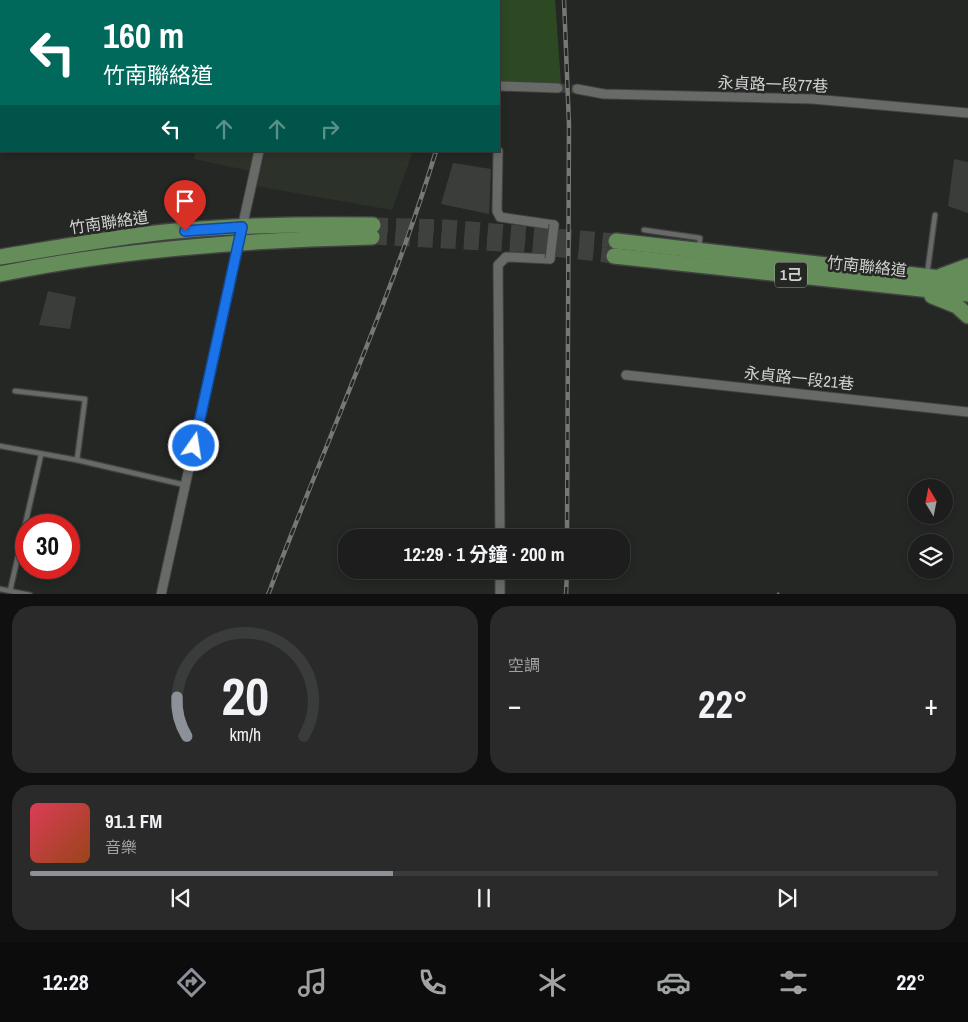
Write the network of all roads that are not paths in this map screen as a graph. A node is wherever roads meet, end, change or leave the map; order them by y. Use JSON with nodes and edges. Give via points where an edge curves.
{"nodes":[{"id":1,"x":500,"y":86,"type":"edge"},
{"id":2,"x":558,"y":88,"type":"tunnel mouth"},
{"id":3,"x":577,"y":89,"type":"tunnel mouth"},
{"id":4,"x":968,"y":114,"type":"edge"},
{"id":5,"x":259,"y":152,"type":"edge"},
{"id":6,"x":498,"y":152,"type":"edge"},
{"id":7,"x":935,"y":215,"type":"dead end"},
{"id":8,"x":242,"y":227,"type":"junction"},
{"id":9,"x":644,"y":230,"type":"dead end"},
{"id":10,"x":240,"y":243,"type":"junction"},
{"id":11,"x":699,"y":250,"type":"junction"},
{"id":12,"x":0,"y":257,"type":"edge"},
{"id":13,"x":968,"y":266,"type":"edge"},
{"id":14,"x":0,"y":274,"type":"edge"},
{"id":15,"x":932,"y":276,"type":"junction"},
{"id":16,"x":968,"y":280,"type":"edge"},
{"id":17,"x":904,"y":287,"type":"junction"},
{"id":18,"x":968,"y":294,"type":"edge"},
{"id":19,"x":968,"y":316,"type":"edge"},
{"id":20,"x":626,"y":375,"type":"dead end"},
{"id":21,"x":14,"y":391,"type":"dead end"},
{"id":22,"x":968,"y":412,"type":"edge"},
{"id":23,"x":0,"y":446,"type":"edge"},
{"id":24,"x":41,"y":455,"type":"junction"},
{"id":25,"x":77,"y":460,"type":"junction"},
{"id":26,"x":185,"y":485,"type":"junction"},
{"id":27,"x":500,"y":529,"type":"edge"},
{"id":28,"x":500,"y":579,"type":"edge"},
{"id":29,"x":0,"y":588,"type":"edge"},
{"id":30,"x":10,"y":590,"type":"junction"},
{"id":31,"x":30,"y":594,"type":"edge"},
{"id":32,"x":160,"y":594,"type":"edge"},
{"id":33,"x":500,"y":594,"type":"edge"}],
"edges":[{"from":1,"to":2,"type":"street"},
{"from":3,"to":4,"type":"street","name":"永貞路一段77巷","via":[[604,94],[813,99]]},
{"from":5,"to":8,"type":"street"},
{"from":6,"to":27,"type":"street","bridge":true,"via":[[497,211],[500,217],[554,225],[550,259],[506,257],[498,265]]},
{"from":7,"to":15,"type":"lane"},
{"from":8,"to":10,"type":"street"},
{"from":8,"to":10,"type":"main road","name":"竹南聯絡道","via":[[373,231]]},
{"from":8,"to":12,"type":"main road","name":"竹南聯絡道","via":[[98,240]]},
{"from":9,"to":11,"type":"lane","via":[[700,238]]},
{"from":10,"to":14,"type":"main road","name":"竹南聯絡道","via":[[97,257]]},
{"from":10,"to":26,"type":"street"},
{"from":11,"to":15,"type":"main road","name":"竹南聯絡道","number":"1己"},
{"from":11,"to":17,"type":"main road","name":"竹南聯絡道","number":"1己","via":[[615,248]]},
{"from":13,"to":15,"type":"main road"},
{"from":15,"to":16,"type":"main road","name":"竹南聯絡道","number":"1己"},
{"from":17,"to":18,"type":"main road","name":"竹南聯絡道","number":"1己"},
{"from":17,"to":19,"type":"main road","via":[[945,300]]},
{"from":20,"to":22,"type":"street","name":"永貞路一段21巷"},
{"from":21,"to":25,"type":"lane","via":[[85,399]]},
{"from":23,"to":24,"type":"lane"},
{"from":24,"to":25,"type":"lane"},
{"from":24,"to":30,"type":"lane"},
{"from":25,"to":26,"type":"lane"},
{"from":26,"to":32,"type":"street"},
{"from":28,"to":33,"type":"street"},
{"from":29,"to":30,"type":"lane"},
{"from":30,"to":31,"type":"lane"}]}
